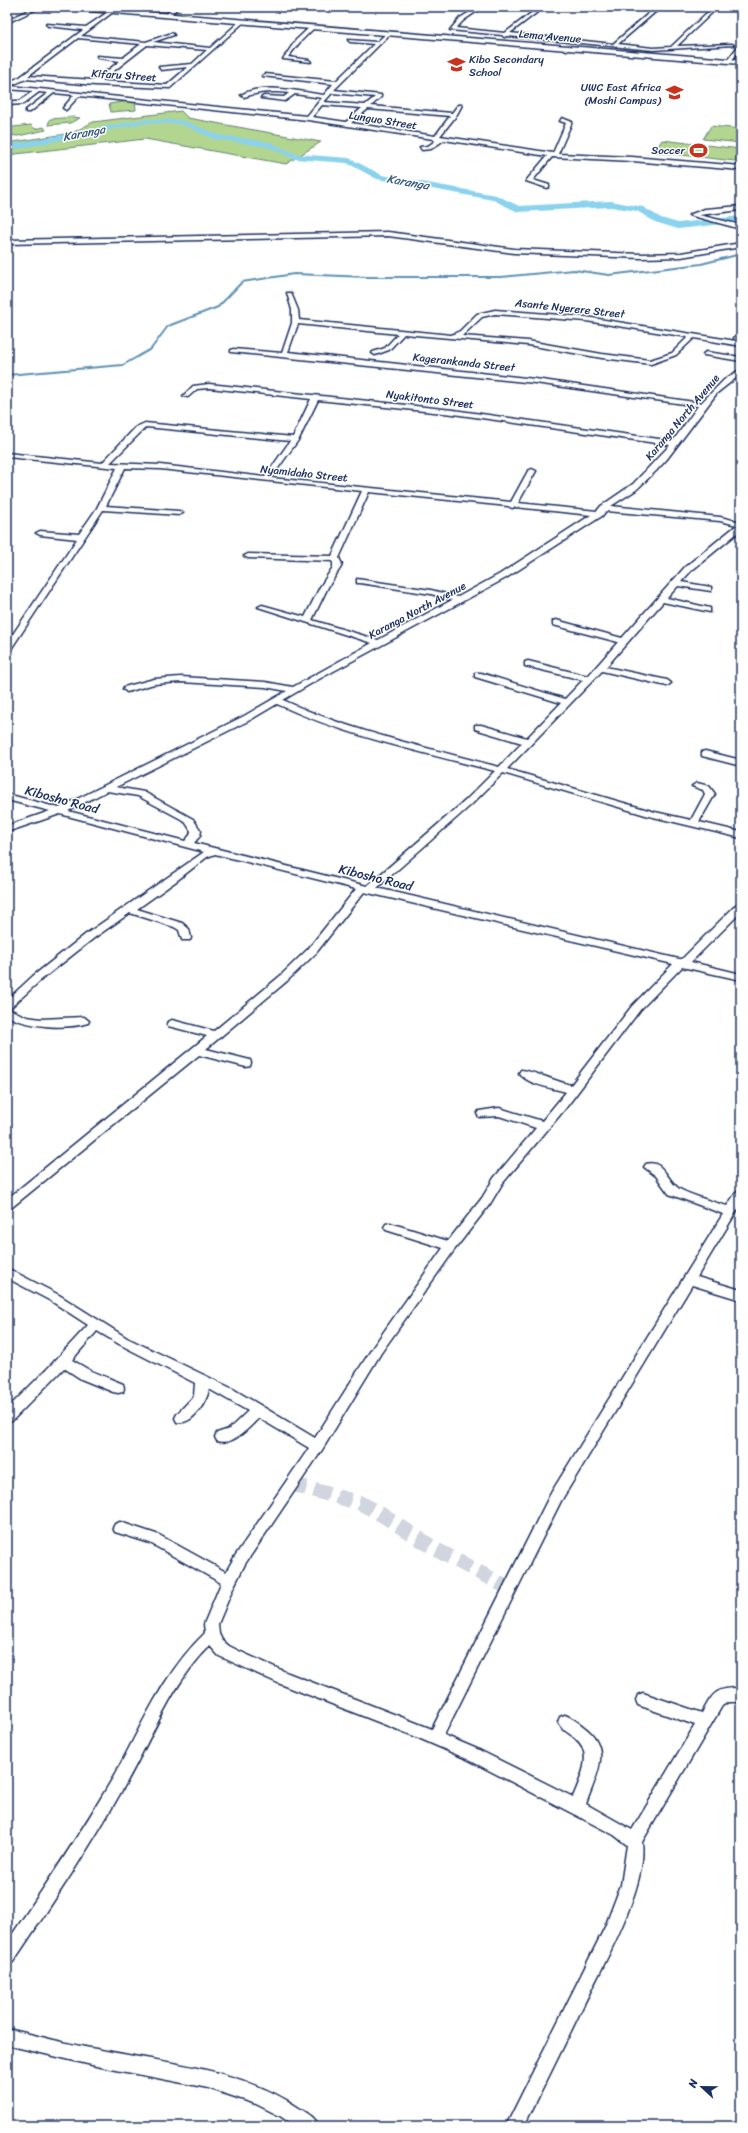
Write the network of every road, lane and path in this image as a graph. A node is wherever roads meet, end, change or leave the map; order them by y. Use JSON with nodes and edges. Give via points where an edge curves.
{"nodes":[{"id":1,"x":39,"y":7,"type":"edge"},
{"id":2,"x":65,"y":7,"type":"edge"},
{"id":3,"x":177,"y":7,"type":"edge"},
{"id":4,"x":481,"y":7,"type":"edge"},
{"id":5,"x":542,"y":7,"type":"edge"},
{"id":6,"x":659,"y":7,"type":"edge"},
{"id":7,"x":716,"y":7,"type":"edge"},
{"id":8,"x":111,"y":11,"type":"junction"},
{"id":9,"x":463,"y":11,"type":"dead end"},
{"id":10,"x":473,"y":12,"type":"junction"},
{"id":11,"x":175,"y":16,"type":"junction"},
{"id":12,"x":454,"y":18,"type":"dead end"},
{"id":13,"x":462,"y":19,"type":"junction"},
{"id":14,"x":7,"y":22,"type":"edge"},
{"id":15,"x":242,"y":22,"type":"junction"},
{"id":16,"x":48,"y":25,"type":"dead end"},
{"id":17,"x":313,"y":27,"type":"junction"},
{"id":18,"x":54,"y":32,"type":"dead end"},
{"id":19,"x":85,"y":33,"type":"junction"},
{"id":20,"x":388,"y":33,"type":"junction"},
{"id":21,"x":172,"y":34,"type":"dead end"},
{"id":22,"x":504,"y":36,"type":"junction"},
{"id":23,"x":350,"y":41,"type":"dead end"},
{"id":24,"x":377,"y":43,"type":"junction"},
{"id":25,"x":144,"y":44,"type":"junction"},
{"id":26,"x":732,"y":45,"type":"dead end"},
{"id":27,"x":613,"y":46,"type":"junction"},
{"id":28,"x":741,"y":46,"type":"edge"},
{"id":29,"x":672,"y":48,"type":"junction"},
{"id":30,"x":210,"y":49,"type":"junction"},
{"id":31,"x":100,"y":57,"type":"dead end"},
{"id":32,"x":124,"y":60,"type":"junction"},
{"id":33,"x":728,"y":60,"type":"junction"},
{"id":34,"x":309,"y":61,"type":"dead end"},
{"id":35,"x":741,"y":62,"type":"edge"},
{"id":36,"x":192,"y":65,"type":"junction"},
{"id":37,"x":161,"y":68,"type":"dead end"},
{"id":38,"x":279,"y":72,"type":"dead end"},
{"id":39,"x":265,"y":76,"type":"dead end"},
{"id":40,"x":22,"y":78,"type":"junction"},
{"id":41,"x":287,"y":79,"type":"junction"},
{"id":42,"x":337,"y":82,"type":"junction"},
{"id":43,"x":8,"y":84,"type":"edge"},
{"id":44,"x":96,"y":84,"type":"junction"},
{"id":45,"x":168,"y":87,"type":"junction"},
{"id":46,"x":38,"y":90,"type":"junction"},
{"id":47,"x":330,"y":91,"type":"junction"},
{"id":48,"x":52,"y":92,"type":"junction"},
{"id":49,"x":293,"y":93,"type":"junction"},
{"id":50,"x":78,"y":94,"type":"junction"},
{"id":51,"x":165,"y":94,"type":"dead end"},
{"id":52,"x":244,"y":95,"type":"dead end"},
{"id":53,"x":324,"y":97,"type":"junction"},
{"id":54,"x":264,"y":98,"type":"dead end"},
{"id":55,"x":7,"y":103,"type":"edge"},
{"id":56,"x":320,"y":103,"type":"junction"},
{"id":57,"x":460,"y":106,"type":"dead end"},
{"id":58,"x":365,"y":107,"type":"junction"},
{"id":59,"x":66,"y":108,"type":"dead end"},
{"id":60,"x":28,"y":111,"type":"dead end"},
{"id":61,"x":454,"y":114,"type":"junction"},
{"id":62,"x":308,"y":118,"type":"junction"},
{"id":63,"x":562,"y":120,"type":"dead end"},
{"id":64,"x":346,"y":125,"type":"junction"},
{"id":65,"x":438,"y":139,"type":"junction"},
{"id":66,"x":422,"y":148,"type":"dead end"},
{"id":67,"x":553,"y":155,"type":"junction"},
{"id":68,"x":741,"y":168,"type":"edge"},
{"id":69,"x":547,"y":186,"type":"dead end"},
{"id":70,"x":741,"y":208,"type":"edge"},
{"id":71,"x":741,"y":227,"type":"edge"},
{"id":72,"x":7,"y":242,"type":"edge"},
{"id":73,"x":741,"y":245,"type":"edge"},
{"id":74,"x":289,"y":294,"type":"dead end"},
{"id":75,"x":297,"y":322,"type":"junction"},
{"id":76,"x":403,"y":332,"type":"junction"},
{"id":77,"x":741,"y":332,"type":"edge"},
{"id":78,"x":693,"y":336,"type":"junction"},
{"id":79,"x":454,"y":337,"type":"junction"},
{"id":80,"x":741,"y":344,"type":"edge"},
{"id":81,"x":233,"y":351,"type":"dead end"},
{"id":82,"x":375,"y":352,"type":"dead end"},
{"id":83,"x":706,"y":354,"type":"dead end"},
{"id":84,"x":285,"y":355,"type":"junction"},
{"id":85,"x":741,"y":359,"type":"edge"},
{"id":86,"x":741,"y":371,"type":"edge"},
{"id":87,"x":186,"y":396,"type":"dead end"},
{"id":88,"x":316,"y":397,"type":"junction"},
{"id":89,"x":704,"y":405,"type":"junction"},
{"id":90,"x":295,"y":438,"type":"junction"},
{"id":91,"x":674,"y":443,"type":"junction"},
{"id":92,"x":7,"y":455,"type":"edge"},
{"id":93,"x":104,"y":465,"type":"junction"},
{"id":94,"x":122,"y":466,"type":"junction"},
{"id":95,"x":532,"y":471,"type":"dead end"},
{"id":96,"x":266,"y":480,"type":"junction"},
{"id":97,"x":366,"y":490,"type":"junction"},
{"id":98,"x":512,"y":506,"type":"junction"},
{"id":99,"x":100,"y":508,"type":"junction"},
{"id":100,"x":602,"y":511,"type":"junction"},
{"id":101,"x":179,"y":513,"type":"dead end"},
{"id":102,"x":741,"y":524,"type":"edge"},
{"id":103,"x":40,"y":533,"type":"dead end"},
{"id":104,"x":82,"y":537,"type":"junction"},
{"id":105,"x":248,"y":556,"type":"dead end"},
{"id":106,"x":335,"y":558,"type":"junction"},
{"id":107,"x":360,"y":581,"type":"dead end"},
{"id":108,"x":676,"y":582,"type":"junction"},
{"id":109,"x":708,"y":589,"type":"dead end"},
{"id":110,"x":662,"y":599,"type":"junction"},
{"id":111,"x":461,"y":600,"type":"junction"},
{"id":112,"x":262,"y":606,"type":"dead end"},
{"id":113,"x":707,"y":610,"type":"dead end"},
{"id":114,"x":308,"y":620,"type":"junction"},
{"id":115,"x":556,"y":623,"type":"dead end"},
{"id":116,"x":623,"y":641,"type":"junction"},
{"id":117,"x":380,"y":643,"type":"junction"},
{"id":118,"x":7,"y":649,"type":"edge"},
{"id":119,"x":528,"y":664,"type":"dead end"},
{"id":120,"x":600,"y":668,"type":"junction"},
{"id":121,"x":478,"y":675,"type":"dead end"},
{"id":122,"x":590,"y":679,"type":"junction"},
{"id":123,"x":667,"y":683,"type":"dead end"},
{"id":124,"x":127,"y":689,"type":"dead end"},
{"id":125,"x":294,"y":690,"type":"junction"},
{"id":126,"x":276,"y":700,"type":"junction"},
{"id":127,"x":568,"y":702,"type":"junction"},
{"id":128,"x":478,"y":726,"type":"dead end"},
{"id":129,"x":530,"y":742,"type":"junction"},
{"id":130,"x":705,"y":754,"type":"dead end"},
{"id":131,"x":741,"y":763,"type":"edge"},
{"id":132,"x":501,"y":770,"type":"junction"},
{"id":133,"x":697,"y":786,"type":"dead end"},
{"id":134,"x":105,"y":788,"type":"junction"},
{"id":135,"x":7,"y":797,"type":"edge"},
{"id":136,"x":60,"y":811,"type":"junction"},
{"id":137,"x":693,"y":824,"type":"junction"},
{"id":138,"x":7,"y":829,"type":"edge"},
{"id":139,"x":741,"y":835,"type":"edge"},
{"id":140,"x":188,"y":844,"type":"junction"},
{"id":141,"x":216,"y":851,"type":"junction"},
{"id":142,"x":366,"y":888,"type":"junction"},
{"id":143,"x":741,"y":906,"type":"edge"},
{"id":144,"x":128,"y":909,"type":"junction"},
{"id":145,"x":186,"y":938,"type":"dead end"},
{"id":146,"x":682,"y":963,"type":"junction"},
{"id":147,"x":741,"y":977,"type":"edge"},
{"id":148,"x":7,"y":1006,"type":"edge"},
{"id":149,"x":7,"y":1012,"type":"edge"},
{"id":150,"x":84,"y":1021,"type":"dead end"},
{"id":151,"x":172,"y":1024,"type":"dead end"},
{"id":152,"x":216,"y":1035,"type":"junction"},
{"id":153,"x":198,"y":1051,"type":"junction"},
{"id":154,"x":246,"y":1063,"type":"dead end"},
{"id":155,"x":525,"y":1073,"type":"dead end"},
{"id":156,"x":573,"y":1090,"type":"junction"},
{"id":157,"x":483,"y":1114,"type":"dead end"},
{"id":158,"x":544,"y":1126,"type":"junction"},
{"id":159,"x":650,"y":1167,"type":"dead end"},
{"id":160,"x":7,"y":1205,"type":"edge"},
{"id":161,"x":737,"y":1205,"type":"edge"},
{"id":162,"x":390,"y":1227,"type":"dead end"},
{"id":163,"x":451,"y":1246,"type":"junction"},
{"id":164,"x":7,"y":1273,"type":"edge"},
{"id":165,"x":689,"y":1280,"type":"junction"},
{"id":166,"x":741,"y":1295,"type":"edge"},
{"id":167,"x":95,"y":1324,"type":"junction"},
{"id":168,"x":63,"y":1361,"type":"junction"},
{"id":169,"x":201,"y":1380,"type":"junction"},
{"id":170,"x":118,"y":1388,"type":"dead end"},
{"id":171,"x":258,"y":1410,"type":"junction"},
{"id":172,"x":7,"y":1417,"type":"edge"},
{"id":173,"x":182,"y":1418,"type":"dead end"},
{"id":174,"x":222,"y":1438,"type":"dead end"},
{"id":175,"x":317,"y":1446,"type":"junction"},
{"id":176,"x":120,"y":1528,"type":"dead end"},
{"id":177,"x":229,"y":1581,"type":"junction"},
{"id":178,"x":212,"y":1635,"type":"junction"},
{"id":179,"x":741,"y":1695,"type":"edge"},
{"id":180,"x":643,"y":1700,"type":"dead end"},
{"id":181,"x":565,"y":1722,"type":"dead end"},
{"id":182,"x":704,"y":1722,"type":"junction"},
{"id":183,"x":435,"y":1738,"type":"junction"},
{"id":184,"x":577,"y":1808,"type":"junction"},
{"id":185,"x":634,"y":1841,"type":"junction"},
{"id":186,"x":7,"y":1956,"type":"edge"},
{"id":187,"x":7,"y":2038,"type":"edge"},
{"id":188,"x":310,"y":2126,"type":"edge"},
{"id":189,"x":515,"y":2126,"type":"edge"}],
"edges":[{"from":1,"to":14,"type":"street"},
{"from":2,"to":8,"type":"main road"},
{"from":3,"to":11,"type":"street","via":[[169,13]]},
{"from":4,"to":10,"type":"street"},
{"from":5,"to":22,"type":"street"},
{"from":6,"to":27,"type":"street"},
{"from":7,"to":29,"type":"street"},
{"from":8,"to":11,"type":"main road"},
{"from":8,"to":19,"type":"street"},
{"from":9,"to":10,"type":"street"},
{"from":10,"to":13,"type":"street"},
{"from":11,"to":15,"type":"main road"},
{"from":12,"to":13,"type":"street"},
{"from":13,"to":22,"type":"street","via":[[452,29]]},
{"from":15,"to":17,"type":"main road"},
{"from":15,"to":30,"type":"street","name":"Kifaru Street"},
{"from":16,"to":19,"type":"street"},
{"from":17,"to":20,"type":"main road","name":"Lema Avenue"},
{"from":17,"to":34,"type":"street","via":[[285,58]]},
{"from":18,"to":19,"type":"street"},
{"from":19,"to":25,"type":"street"},
{"from":19,"to":40,"type":"street"},
{"from":20,"to":24,"type":"street"},
{"from":20,"to":33,"type":"main road","name":"Lema Avenue"},
{"from":21,"to":25,"type":"street"},
{"from":22,"to":27,"type":"street"},
{"from":23,"to":24,"type":"street"},
{"from":24,"to":42,"type":"street"},
{"from":25,"to":30,"type":"street"},
{"from":25,"to":32,"type":"street"},
{"from":26,"to":29,"type":"street"},
{"from":27,"to":29,"type":"street"},
{"from":28,"to":33,"type":"street"},
{"from":30,"to":36,"type":"street","name":"Kifaru Street"},
{"from":31,"to":32,"type":"street"},
{"from":32,"to":44,"type":"street"},
{"from":33,"to":35,"type":"main road","name":"Lema Avenue"},
{"from":36,"to":37,"type":"street"},
{"from":36,"to":45,"type":"street","name":"Kifaru Street"},
{"from":38,"to":41,"type":"street"},
{"from":39,"to":41,"type":"street"},
{"from":40,"to":43,"type":"street","name":"Kifaru Street"},
{"from":40,"to":44,"type":"street","name":"Kifaru Street"},
{"from":41,"to":42,"type":"street"},
{"from":42,"to":47,"type":"street"},
{"from":43,"to":46,"type":"street","name":"Lunguo Street"},
{"from":44,"to":45,"type":"street","name":"Kifaru Street"},
{"from":45,"to":51,"type":"street"},
{"from":46,"to":48,"type":"street","name":"Lunguo Street"},
{"from":46,"to":55,"type":"street","via":[[21,104]]},
{"from":47,"to":53,"type":"street"},
{"from":47,"to":58,"type":"street","via":[[379,96]]},
{"from":48,"to":50,"type":"street","name":"Lunguo Street"},
{"from":48,"to":60,"type":"street"},
{"from":49,"to":52,"type":"street","via":[[269,91]]},
{"from":49,"to":53,"type":"street"},
{"from":49,"to":54,"type":"street","via":[[285,99]]},
{"from":50,"to":59,"type":"street"},
{"from":50,"to":62,"type":"street","name":"Lunguo Street","via":[[158,100]]},
{"from":53,"to":56,"type":"street"},
{"from":56,"to":58,"type":"street"},
{"from":56,"to":62,"type":"street"},
{"from":57,"to":61,"type":"street"},
{"from":58,"to":61,"type":"street"},
{"from":58,"to":64,"type":"street"},
{"from":61,"to":65,"type":"street"},
{"from":62,"to":64,"type":"street","name":"Lunguo Street"},
{"from":63,"to":67,"type":"street","via":[[568,122]]},
{"from":64,"to":65,"type":"street","name":"Lunguo Street"},
{"from":65,"to":66,"type":"street","via":[[429,148]]},
{"from":65,"to":67,"type":"street","name":"Lunguo Street"},
{"from":67,"to":68,"type":"street","name":"Lunguo Street"},
{"from":67,"to":69,"type":"street","via":[[529,181]]},
{"from":70,"to":71,"type":"street","via":[[692,214]]},
{"from":72,"to":73,"type":"street","via":[[388,234],[514,251],[641,256],[681,255]]},
{"from":74,"to":75,"type":"street"},
{"from":75,"to":76,"type":"street"},
{"from":75,"to":84,"type":"street"},
{"from":76,"to":79,"type":"street"},
{"from":76,"to":82,"type":"street","via":[[387,349]]},
{"from":77,"to":80,"type":"street","via":[[737,338]]},
{"from":78,"to":79,"type":"street","via":[[674,354],[651,362],[528,343]]},
{"from":78,"to":79,"type":"street","name":"Asante Nyerere Street","via":[[586,319],[489,312],[478,316]]},
{"from":78,"to":80,"type":"street","name":"Asante Nyerere Street"},
{"from":81,"to":84,"type":"street","name":"Kagerankanda Street"},
{"from":83,"to":85,"type":"street"},
{"from":84,"to":89,"type":"street","name":"Kagerankanda Street","via":[[535,381]]},
{"from":86,"to":89,"type":"street","name":"Karanga North Avenue","via":[[723,383]]},
{"from":87,"to":88,"type":"street","name":"Nyakitonto Street","via":[[198,386]]},
{"from":88,"to":90,"type":"street"},
{"from":88,"to":91,"type":"street","name":"Nyakitonto Street","via":[[453,412]]},
{"from":89,"to":91,"type":"street","name":"Karanga North Avenue"},
{"from":90,"to":93,"type":"street","via":[[145,425]]},
{"from":90,"to":96,"type":"street"},
{"from":91,"to":100,"type":"street","name":"Karanga North Avenue","via":[[665,457],[634,487]]},
{"from":92,"to":93,"type":"street","name":"Nyamidaho Street"},
{"from":93,"to":94,"type":"street","name":"Nyamidaho Street"},
{"from":94,"to":96,"type":"street","name":"Nyamidaho Street","via":[[160,467]]},
{"from":94,"to":99,"type":"street"},
{"from":95,"to":98,"type":"street"},
{"from":96,"to":97,"type":"street","name":"Nyamidaho Street"},
{"from":97,"to":98,"type":"street","name":"Nyamidaho Street"},
{"from":97,"to":106,"type":"street"},
{"from":98,"to":100,"type":"street","name":"Nyamidaho Street"},
{"from":99,"to":101,"type":"street"},
{"from":99,"to":104,"type":"street"},
{"from":100,"to":102,"type":"street","name":"Nyamidaho Street","via":[[707,518]]},
{"from":100,"to":111,"type":"street","name":"Karanga North Avenue","via":[[529,560]]},
{"from":102,"to":108,"type":"street","via":[[695,562]]},
{"from":103,"to":104,"type":"street"},
{"from":104,"to":118,"type":"street"},
{"from":105,"to":106,"type":"street","via":[[328,560]]},
{"from":106,"to":114,"type":"street","via":[[337,567]]},
{"from":107,"to":111,"type":"street","via":[[431,592]]},
{"from":108,"to":109,"type":"street"},
{"from":108,"to":110,"type":"street"},
{"from":110,"to":113,"type":"street"},
{"from":110,"to":116,"type":"street"},
{"from":111,"to":117,"type":"street","name":"Karanga North Avenue"},
{"from":112,"to":114,"type":"street"},
{"from":114,"to":117,"type":"street"},
{"from":115,"to":116,"type":"street"},
{"from":116,"to":120,"type":"street"},
{"from":117,"to":125,"type":"street","name":"Karanga North Avenue"},
{"from":119,"to":122,"type":"street"},
{"from":120,"to":122,"type":"street"},
{"from":120,"to":123,"type":"street"},
{"from":121,"to":127,"type":"street"},
{"from":122,"to":127,"type":"street"},
{"from":124,"to":125,"type":"street","via":[[155,681],[192,679],[270,684]]},
{"from":125,"to":126,"type":"street","name":"Karanga North Avenue"},
{"from":126,"to":132,"type":"street","via":[[343,728]]},
{"from":126,"to":134,"type":"street","name":"Karanga North Avenue","via":[[199,743]]},
{"from":127,"to":129,"type":"street"},
{"from":128,"to":129,"type":"street"},
{"from":129,"to":132,"type":"street"},
{"from":130,"to":131,"type":"street"},
{"from":132,"to":137,"type":"street"},
{"from":132,"to":142,"type":"street","via":[[468,803]]},
{"from":133,"to":137,"type":"street","via":[[706,788],[710,794]]},
{"from":134,"to":136,"type":"street","name":"Karanga North Avenue"},
{"from":134,"to":140,"type":"street","via":[[141,794],[190,821],[196,831]]},
{"from":135,"to":136,"type":"street","name":"Kibosho Road"},
{"from":136,"to":138,"type":"street","name":"Karanga North Avenue"},
{"from":136,"to":140,"type":"street","name":"Kibosho Road"},
{"from":137,"to":139,"type":"street"},
{"from":140,"to":141,"type":"street","name":"Kibosho Road"},
{"from":141,"to":142,"type":"street","name":"Kibosho Road"},
{"from":141,"to":144,"type":"street","via":[[204,855]]},
{"from":142,"to":146,"type":"street","name":"Kibosho Road"},
{"from":142,"to":152,"type":"street","via":[[297,966]]},
{"from":143,"to":146,"type":"street"},
{"from":144,"to":145,"type":"street","via":[[178,925],[184,929]]},
{"from":144,"to":148,"type":"street","via":[[55,963]]},
{"from":146,"to":147,"type":"street","name":"Kibosho Road"},
{"from":146,"to":156,"type":"street","via":[[636,1008]]},
{"from":149,"to":150,"type":"street","via":[[24,1020],[41,1023]]},
{"from":151,"to":152,"type":"street"},
{"from":152,"to":153,"type":"street"},
{"from":153,"to":154,"type":"street"},
{"from":153,"to":160,"type":"street"},
{"from":155,"to":156,"type":"street"},
{"from":156,"to":158,"type":"street"},
{"from":157,"to":158,"type":"street","via":[[499,1112]]},
{"from":158,"to":163,"type":"street","via":[[498,1181]]},
{"from":159,"to":161,"type":"street","via":[[660,1173],[674,1191]]},
{"from":161,"to":165,"type":"street"},
{"from":162,"to":163,"type":"street"},
{"from":163,"to":175,"type":"street","via":[[378,1350]]},
{"from":164,"to":167,"type":"street"},
{"from":165,"to":166,"type":"street"},
{"from":165,"to":183,"type":"street","via":[[556,1497]]},
{"from":167,"to":168,"type":"street"},
{"from":167,"to":169,"type":"street","via":[[159,1361]]},
{"from":168,"to":170,"type":"street"},
{"from":168,"to":172,"type":"street"},
{"from":169,"to":171,"type":"street"},
{"from":169,"to":173,"type":"street","via":[[201,1396]]},
{"from":171,"to":174,"type":"street","via":[[234,1433]]},
{"from":171,"to":175,"type":"street"},
{"from":175,"to":177,"type":"street"},
{"from":176,"to":177,"type":"street","via":[[154,1539]]},
{"from":177,"to":178,"type":"street","via":[[211,1624]]},
{"from":178,"to":183,"type":"street","via":[[224,1651],[246,1662]]},
{"from":178,"to":186,"type":"street","via":[[198,1647],[168,1687],[88,1836]]},
{"from":179,"to":182,"type":"street","via":[[725,1695],[717,1701]]},
{"from":180,"to":182,"type":"street"},
{"from":181,"to":184,"type":"street","via":[[589,1742],[592,1751],[592,1765]]},
{"from":182,"to":185,"type":"street"},
{"from":183,"to":184,"type":"street","via":[[525,1780]]},
{"from":184,"to":185,"type":"street","via":[[620,1830]]},
{"from":185,"to":189,"type":"street","via":[[629,1885],[612,1931]]},
{"from":187,"to":188,"type":"street","via":[[94,2058],[171,2070],[244,2089],[276,2104]]}]}
